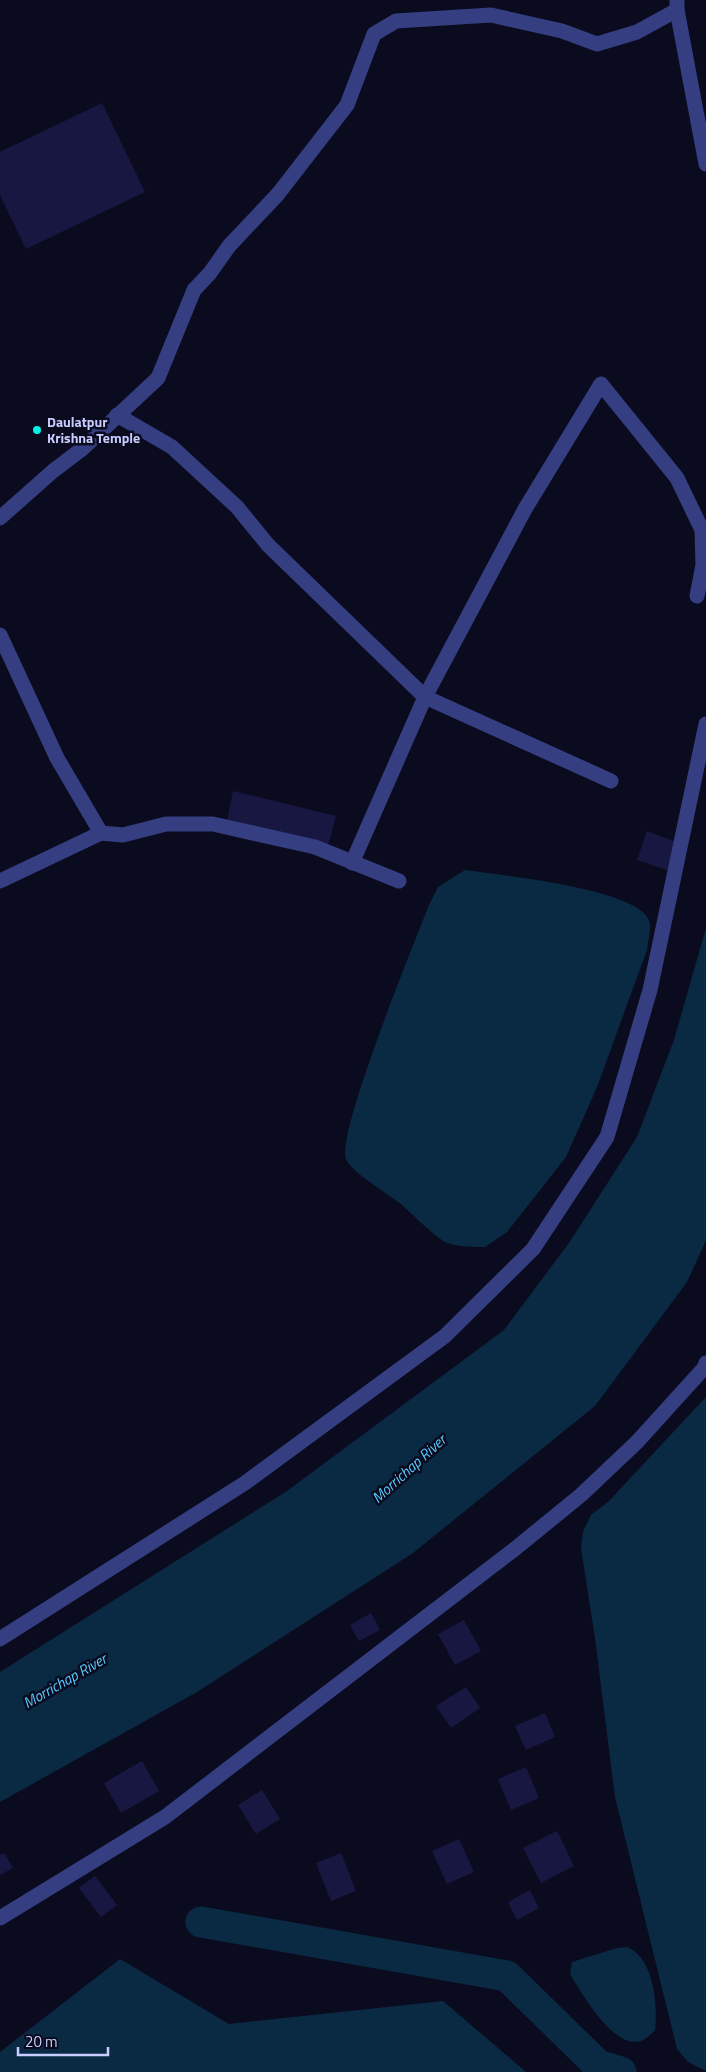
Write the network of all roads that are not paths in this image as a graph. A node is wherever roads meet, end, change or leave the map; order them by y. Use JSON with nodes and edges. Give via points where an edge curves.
{"nodes":[{"id":1,"x":677,"y":5,"type":"edge"},
{"id":2,"x":706,"y":164,"type":"edge"},
{"id":3,"x":117,"y":415,"type":"junction"},
{"id":4,"x":0,"y":518,"type":"edge"},
{"id":5,"x":697,"y":596,"type":"dead end"},
{"id":6,"x":0,"y":634,"type":"edge"},
{"id":7,"x":426,"y":697,"type":"junction"},
{"id":8,"x":706,"y":724,"type":"edge"},
{"id":9,"x":611,"y":781,"type":"dead end"},
{"id":10,"x":101,"y":833,"type":"junction"},
{"id":11,"x":352,"y":862,"type":"junction"},
{"id":12,"x":0,"y":881,"type":"edge"},
{"id":13,"x":399,"y":881,"type":"dead end"},
{"id":14,"x":706,"y":1363,"type":"edge"},
{"id":15,"x":0,"y":1639,"type":"edge"},
{"id":16,"x":0,"y":1918,"type":"edge"}],
"edges":[{"from":1,"to":2,"type":"street"},
{"from":1,"to":3,"type":"street","via":[[637,32],[597,44],[562,31],[491,16],[396,21],[374,34],[347,105],[278,194],[229,246],[194,290],[158,378]]},
{"from":3,"to":4,"type":"street"},
{"from":3,"to":7,"type":"street","via":[[172,448],[237,507],[268,545]]},
{"from":5,"to":7,"type":"street","via":[[703,565],[702,530],[677,478],[601,384],[525,509]]},
{"from":6,"to":10,"type":"street","via":[[58,758]]},
{"from":7,"to":9,"type":"street"},
{"from":7,"to":11,"type":"street"},
{"from":8,"to":15,"type":"street","via":[[650,990],[607,1137],[533,1249],[444,1336],[245,1483]]},
{"from":10,"to":11,"type":"street","via":[[123,835],[166,824],[214,824],[315,847]]},
{"from":10,"to":12,"type":"street"},
{"from":11,"to":13,"type":"street"},
{"from":14,"to":16,"type":"street","via":[[630,1448],[581,1495],[516,1548],[165,1817]]}]}
